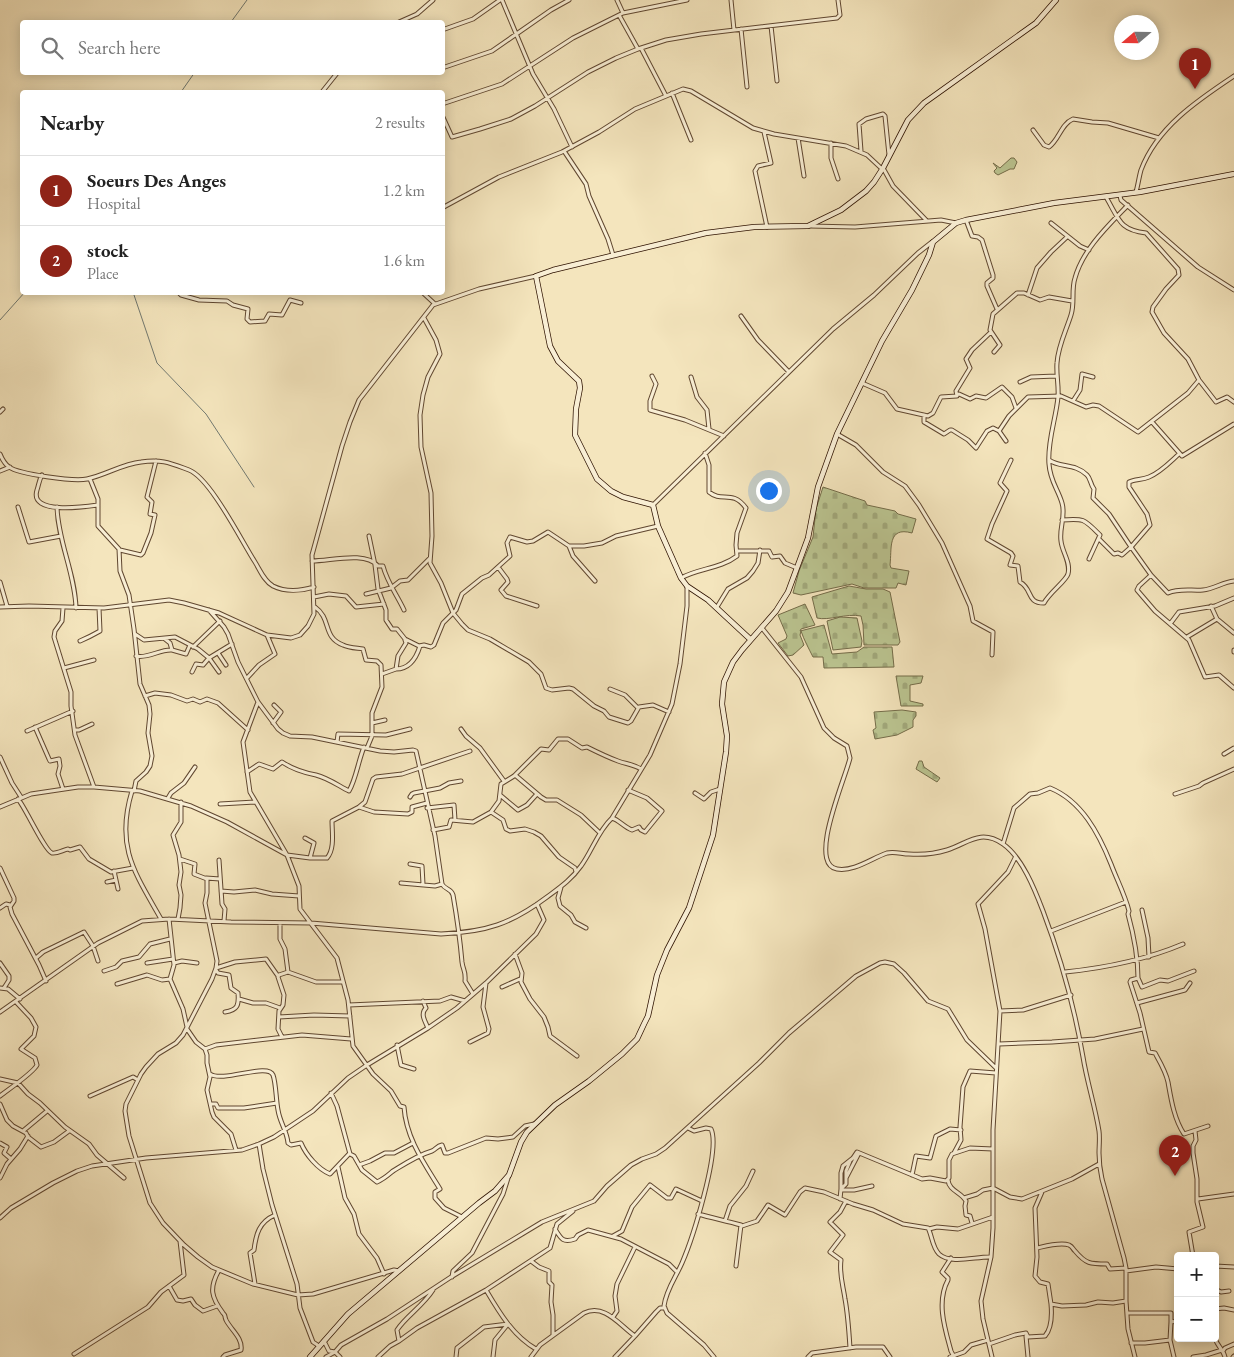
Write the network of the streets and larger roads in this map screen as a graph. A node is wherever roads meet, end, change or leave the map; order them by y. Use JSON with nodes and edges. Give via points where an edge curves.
{"nodes":[{"id":1,"x":433,"y":0,"type":"edge"},
{"id":2,"x":501,"y":0,"type":"edge"},
{"id":3,"x":569,"y":0,"type":"edge"},
{"id":4,"x":617,"y":0,"type":"edge"},
{"id":5,"x":687,"y":0,"type":"edge"},
{"id":6,"x":731,"y":0,"type":"edge"},
{"id":7,"x":838,"y":0,"type":"edge"},
{"id":8,"x":1056,"y":0,"type":"edge"},
{"id":9,"x":621,"y":14,"type":"junction"},
{"id":10,"x":404,"y":20,"type":"edge"},
{"id":11,"x":771,"y":26,"type":"junction"},
{"id":12,"x":445,"y":29,"type":"edge"},
{"id":13,"x":742,"y":29,"type":"junction"},
{"id":14,"x":734,"y":30,"type":"junction"},
{"id":15,"x":516,"y":34,"type":"junction"},
{"id":16,"x":640,"y":49,"type":"junction"},
{"id":17,"x":445,"y":67,"type":"edge"},
{"id":18,"x":530,"y":67,"type":"junction"},
{"id":19,"x":336,"y":75,"type":"edge"},
{"id":20,"x":1234,"y":76,"type":"edge"},
{"id":21,"x":777,"y":81,"type":"dead end"},
{"id":22,"x":748,"y":88,"type":"dead end"},
{"id":23,"x":324,"y":90,"type":"edge"},
{"id":24,"x":672,"y":93,"type":"junction"},
{"id":25,"x":666,"y":96,"type":"junction"},
{"id":26,"x":548,"y":98,"type":"junction"},
{"id":27,"x":445,"y":103,"type":"edge"},
{"id":28,"x":445,"y":122,"type":"edge"},
{"id":29,"x":1033,"y":130,"type":"dead end"},
{"id":30,"x":764,"y":132,"type":"junction"},
{"id":31,"x":798,"y":138,"type":"junction"},
{"id":32,"x":1159,"y":138,"type":"junction"},
{"id":33,"x":691,"y":140,"type":"dead end"},
{"id":34,"x":831,"y":143,"type":"junction"},
{"id":35,"x":572,"y":147,"type":"junction"},
{"id":36,"x":564,"y":151,"type":"junction"},
{"id":37,"x":861,"y":152,"type":"junction"},
{"id":38,"x":889,"y":156,"type":"junction"},
{"id":39,"x":883,"y":169,"type":"junction"},
{"id":40,"x":1234,"y":174,"type":"edge"},
{"id":41,"x":804,"y":176,"type":"dead end"},
{"id":42,"x":838,"y":179,"type":"dead end"},
{"id":43,"x":1136,"y":193,"type":"junction"},
{"id":44,"x":1120,"y":196,"type":"junction"},
{"id":45,"x":1106,"y":197,"type":"junction"},
{"id":46,"x":1128,"y":205,"type":"junction"},
{"id":47,"x":445,"y":206,"type":"edge"},
{"id":48,"x":1118,"y":217,"type":"junction"},
{"id":49,"x":966,"y":220,"type":"junction"},
{"id":50,"x":926,"y":221,"type":"junction"},
{"id":51,"x":956,"y":223,"type":"junction"},
{"id":52,"x":1051,"y":223,"type":"dead end"},
{"id":53,"x":767,"y":226,"type":"junction"},
{"id":54,"x":808,"y":226,"type":"junction"},
{"id":55,"x":1067,"y":237,"type":"junction"},
{"id":56,"x":933,"y":242,"type":"junction"},
{"id":57,"x":1089,"y":250,"type":"junction"},
{"id":58,"x":613,"y":255,"type":"junction"},
{"id":59,"x":536,"y":276,"type":"junction"},
{"id":60,"x":1234,"y":290,"type":"edge"},
{"id":61,"x":181,"y":295,"type":"edge"},
{"id":62,"x":425,"y":295,"type":"edge"},
{"id":63,"x":1028,"y":295,"type":"junction"},
{"id":64,"x":1072,"y":301,"type":"junction"},
{"id":65,"x":301,"y":303,"type":"dead end"},
{"id":66,"x":435,"y":304,"type":"junction"},
{"id":67,"x":997,"y":309,"type":"junction"},
{"id":68,"x":741,"y":316,"type":"dead end"},
{"id":69,"x":424,"y":318,"type":"junction"},
{"id":70,"x":991,"y":332,"type":"junction"},
{"id":71,"x":994,"y":352,"type":"dead end"},
{"id":72,"x":788,"y":372,"type":"junction"},
{"id":73,"x":652,"y":376,"type":"dead end"},
{"id":74,"x":1056,"y":376,"type":"junction"},
{"id":75,"x":691,"y":377,"type":"dead end"},
{"id":76,"x":1093,"y":377,"type":"dead end"},
{"id":77,"x":1199,"y":380,"type":"junction"},
{"id":78,"x":862,"y":382,"type":"junction"},
{"id":79,"x":1020,"y":382,"type":"dead end"},
{"id":80,"x":957,"y":395,"type":"junction"},
{"id":81,"x":1058,"y":396,"type":"junction"},
{"id":82,"x":1073,"y":401,"type":"junction"},
{"id":83,"x":1234,"y":402,"type":"edge"},
{"id":84,"x":1016,"y":408,"type":"junction"},
{"id":85,"x":924,"y":415,"type":"junction"},
{"id":86,"x":1152,"y":422,"type":"junction"},
{"id":87,"x":1234,"y":424,"type":"edge"},
{"id":88,"x":709,"y":429,"type":"junction"},
{"id":89,"x":999,"y":431,"type":"junction"},
{"id":90,"x":837,"y":434,"type":"junction"},
{"id":91,"x":724,"y":436,"type":"junction"},
{"id":92,"x":1006,"y":441,"type":"dead end"},
{"id":93,"x":705,"y":453,"type":"junction"},
{"id":94,"x":0,"y":454,"type":"edge"},
{"id":95,"x":1179,"y":454,"type":"junction"},
{"id":96,"x":1048,"y":459,"type":"junction"},
{"id":97,"x":1012,"y":460,"type":"dead end"},
{"id":98,"x":156,"y":461,"type":"junction"},
{"id":99,"x":10,"y":468,"type":"junction"},
{"id":100,"x":0,"y":471,"type":"edge"},
{"id":101,"x":42,"y":475,"type":"junction"},
{"id":102,"x":90,"y":479,"type":"junction"},
{"id":103,"x":98,"y":505,"type":"junction"},
{"id":104,"x":653,"y":505,"type":"junction"},
{"id":105,"x":18,"y":507,"type":"dead end"},
{"id":106,"x":58,"y":507,"type":"junction"},
{"id":107,"x":1062,"y":520,"type":"junction"},
{"id":108,"x":658,"y":526,"type":"junction"},
{"id":109,"x":61,"y":536,"type":"junction"},
{"id":110,"x":369,"y":536,"type":"dead end"},
{"id":111,"x":1098,"y":540,"type":"junction"},
{"id":112,"x":570,"y":546,"type":"junction"},
{"id":113,"x":1131,"y":547,"type":"junction"},
{"id":114,"x":119,"y":549,"type":"junction"},
{"id":115,"x":760,"y":550,"type":"junction"},
{"id":116,"x":737,"y":551,"type":"junction"},
{"id":117,"x":430,"y":557,"type":"junction"},
{"id":118,"x":1089,"y":559,"type":"dead end"},
{"id":119,"x":312,"y":561,"type":"junction"},
{"id":120,"x":374,"y":561,"type":"junction"},
{"id":121,"x":498,"y":567,"type":"junction"},
{"id":122,"x":797,"y":568,"type":"junction"},
{"id":123,"x":1151,"y":575,"type":"junction"},
{"id":124,"x":681,"y":578,"type":"junction"},
{"id":125,"x":595,"y":581,"type":"dead end"},
{"id":126,"x":0,"y":582,"type":"edge"},
{"id":127,"x":1234,"y":582,"type":"edge"},
{"id":128,"x":687,"y":586,"type":"junction"},
{"id":129,"x":314,"y":587,"type":"junction"},
{"id":130,"x":391,"y":588,"type":"junction"},
{"id":131,"x":378,"y":590,"type":"junction"},
{"id":132,"x":366,"y":594,"type":"dead end"},
{"id":133,"x":314,"y":597,"type":"junction"},
{"id":134,"x":1234,"y":598,"type":"edge"},
{"id":135,"x":384,"y":604,"type":"junction"},
{"id":136,"x":130,"y":605,"type":"junction"},
{"id":137,"x":7,"y":606,"type":"junction"},
{"id":138,"x":537,"y":606,"type":"dead end"},
{"id":139,"x":1211,"y":606,"type":"junction"},
{"id":140,"x":0,"y":607,"type":"edge"},
{"id":141,"x":314,"y":607,"type":"junction"},
{"id":142,"x":717,"y":607,"type":"junction"},
{"id":143,"x":63,"y":608,"type":"junction"},
{"id":144,"x":76,"y":608,"type":"junction"},
{"id":145,"x":99,"y":608,"type":"junction"},
{"id":146,"x":208,"y":610,"type":"junction"},
{"id":147,"x":404,"y":610,"type":"dead end"},
{"id":148,"x":453,"y":613,"type":"junction"},
{"id":149,"x":1217,"y":618,"type":"junction"},
{"id":150,"x":220,"y":622,"type":"junction"},
{"id":151,"x":1170,"y":624,"type":"junction"},
{"id":152,"x":762,"y":628,"type":"junction"},
{"id":153,"x":1234,"y":632,"type":"edge"},
{"id":154,"x":135,"y":634,"type":"junction"},
{"id":155,"x":267,"y":635,"type":"junction"},
{"id":156,"x":1187,"y":638,"type":"junction"},
{"id":157,"x":165,"y":639,"type":"junction"},
{"id":158,"x":405,"y":639,"type":"junction"},
{"id":159,"x":750,"y":639,"type":"junction"},
{"id":160,"x":80,"y":641,"type":"dead end"},
{"id":161,"x":232,"y":644,"type":"junction"},
{"id":162,"x":192,"y":646,"type":"junction"},
{"id":163,"x":420,"y":646,"type":"junction"},
{"id":164,"x":172,"y":650,"type":"junction"},
{"id":165,"x":218,"y":653,"type":"junction"},
{"id":166,"x":992,"y":655,"type":"dead end"},
{"id":167,"x":136,"y":656,"type":"junction"},
{"id":168,"x":209,"y":658,"type":"junction"},
{"id":169,"x":94,"y":660,"type":"dead end"},
{"id":170,"x":226,"y":665,"type":"dead end"},
{"id":171,"x":64,"y":668,"type":"junction"},
{"id":172,"x":396,"y":669,"type":"junction"},
{"id":173,"x":192,"y":672,"type":"dead end"},
{"id":174,"x":219,"y":672,"type":"dead end"},
{"id":175,"x":382,"y":674,"type":"junction"},
{"id":176,"x":247,"y":678,"type":"junction"},
{"id":177,"x":1234,"y":688,"type":"edge"},
{"id":178,"x":610,"y":690,"type":"dead end"},
{"id":179,"x":145,"y":696,"type":"junction"},
{"id":180,"x":258,"y":702,"type":"junction"},
{"id":181,"x":274,"y":705,"type":"dead end"},
{"id":182,"x":638,"y":708,"type":"junction"},
{"id":183,"x":73,"y":712,"type":"junction"},
{"id":184,"x":669,"y":712,"type":"junction"},
{"id":185,"x":385,"y":720,"type":"dead end"},
{"id":186,"x":273,"y":723,"type":"junction"},
{"id":187,"x":372,"y":723,"type":"junction"},
{"id":188,"x":92,"y":724,"type":"dead end"},
{"id":189,"x":35,"y":727,"type":"junction"},
{"id":190,"x":410,"y":729,"type":"dead end"},
{"id":191,"x":461,"y":729,"type":"dead end"},
{"id":192,"x":75,"y":730,"type":"junction"},
{"id":193,"x":248,"y":730,"type":"junction"},
{"id":194,"x":27,"y":731,"type":"dead end"},
{"id":195,"x":372,"y":736,"type":"junction"},
{"id":196,"x":337,"y":742,"type":"junction"},
{"id":197,"x":366,"y":748,"type":"junction"},
{"id":198,"x":1234,"y":748,"type":"edge"},
{"id":199,"x":470,"y":751,"type":"dead end"},
{"id":200,"x":1224,"y":754,"type":"dead end"},
{"id":201,"x":0,"y":757,"type":"edge"},
{"id":202,"x":195,"y":767,"type":"dead end"},
{"id":203,"x":420,"y":769,"type":"junction"},
{"id":204,"x":641,"y":769,"type":"junction"},
{"id":205,"x":1234,"y":769,"type":"edge"},
{"id":206,"x":247,"y":772,"type":"junction"},
{"id":207,"x":515,"y":775,"type":"junction"},
{"id":208,"x":461,"y":781,"type":"dead end"},
{"id":209,"x":504,"y":781,"type":"junction"},
{"id":210,"x":94,"y":787,"type":"junction"},
{"id":211,"x":63,"y":789,"type":"junction"},
{"id":212,"x":721,"y":789,"type":"junction"},
{"id":213,"x":424,"y":790,"type":"junction"},
{"id":214,"x":628,"y":790,"type":"junction"},
{"id":215,"x":133,"y":791,"type":"junction"},
{"id":216,"x":695,"y":793,"type":"dead end"},
{"id":217,"x":537,"y":794,"type":"junction"},
{"id":218,"x":1175,"y":794,"type":"dead end"},
{"id":219,"x":500,"y":795,"type":"junction"},
{"id":220,"x":410,"y":797,"type":"dead end"},
{"id":221,"x":20,"y":798,"type":"junction"},
{"id":222,"x":168,"y":798,"type":"junction"},
{"id":223,"x":181,"y":802,"type":"junction"},
{"id":224,"x":255,"y":802,"type":"junction"},
{"id":225,"x":426,"y":802,"type":"junction"},
{"id":226,"x":220,"y":804,"type":"dead end"},
{"id":227,"x":0,"y":807,"type":"edge"},
{"id":228,"x":359,"y":807,"type":"junction"},
{"id":229,"x":427,"y":808,"type":"junction"},
{"id":230,"x":492,"y":812,"type":"junction"},
{"id":231,"x":612,"y":818,"type":"junction"},
{"id":232,"x":455,"y":820,"type":"junction"},
{"id":233,"x":433,"y":830,"type":"junction"},
{"id":234,"x":600,"y":833,"type":"junction"},
{"id":235,"x":305,"y":838,"type":"dead end"},
{"id":236,"x":1003,"y":844,"type":"junction"},
{"id":237,"x":287,"y":855,"type":"junction"},
{"id":238,"x":310,"y":858,"type":"junction"},
{"id":239,"x":1016,"y":858,"type":"junction"},
{"id":240,"x":180,"y":859,"type":"junction"},
{"id":241,"x":219,"y":860,"type":"dead end"},
{"id":242,"x":410,"y":864,"type":"dead end"},
{"id":243,"x":0,"y":868,"type":"edge"},
{"id":244,"x":133,"y":868,"type":"junction"},
{"id":245,"x":114,"y":871,"type":"junction"},
{"id":246,"x":576,"y":872,"type":"junction"},
{"id":247,"x":206,"y":878,"type":"junction"},
{"id":248,"x":220,"y":878,"type":"junction"},
{"id":249,"x":116,"y":880,"type":"junction"},
{"id":250,"x":107,"y":882,"type":"dead end"},
{"id":251,"x":401,"y":883,"type":"dead end"},
{"id":252,"x":423,"y":884,"type":"junction"},
{"id":253,"x":442,"y":884,"type":"junction"},
{"id":254,"x":561,"y":886,"type":"junction"},
{"id":255,"x":118,"y":889,"type":"dead end"},
{"id":256,"x":221,"y":891,"type":"junction"},
{"id":257,"x":299,"y":896,"type":"junction"},
{"id":258,"x":1126,"y":902,"type":"junction"},
{"id":259,"x":537,"y":904,"type":"junction"},
{"id":260,"x":10,"y":905,"type":"junction"},
{"id":261,"x":0,"y":908,"type":"edge"},
{"id":262,"x":1142,"y":910,"type":"dead end"},
{"id":263,"x":161,"y":919,"type":"junction"},
{"id":264,"x":169,"y":919,"type":"junction"},
{"id":265,"x":178,"y":920,"type":"junction"},
{"id":266,"x":208,"y":920,"type":"junction"},
{"id":267,"x":224,"y":922,"type":"junction"},
{"id":268,"x":280,"y":923,"type":"junction"},
{"id":269,"x":311,"y":923,"type":"junction"},
{"id":270,"x":586,"y":928,"type":"dead end"},
{"id":271,"x":1051,"y":931,"type":"junction"},
{"id":272,"x":459,"y":933,"type":"junction"},
{"id":273,"x":170,"y":939,"type":"junction"},
{"id":274,"x":1183,"y":944,"type":"dead end"},
{"id":275,"x":93,"y":946,"type":"junction"},
{"id":276,"x":515,"y":954,"type":"junction"},
{"id":277,"x":1149,"y":957,"type":"junction"},
{"id":278,"x":36,"y":958,"type":"junction"},
{"id":279,"x":1138,"y":959,"type":"junction"},
{"id":280,"x":98,"y":961,"type":"dead end"},
{"id":281,"x":174,"y":961,"type":"junction"},
{"id":282,"x":0,"y":963,"type":"edge"},
{"id":283,"x":147,"y":963,"type":"dead end"},
{"id":284,"x":197,"y":963,"type":"dead end"},
{"id":285,"x":216,"y":969,"type":"junction"},
{"id":286,"x":104,"y":971,"type":"dead end"},
{"id":287,"x":1194,"y":971,"type":"dead end"},
{"id":288,"x":288,"y":972,"type":"junction"},
{"id":289,"x":1064,"y":972,"type":"junction"},
{"id":290,"x":278,"y":977,"type":"junction"},
{"id":291,"x":1138,"y":978,"type":"junction"},
{"id":292,"x":170,"y":979,"type":"junction"},
{"id":293,"x":520,"y":979,"type":"junction"},
{"id":294,"x":46,"y":981,"type":"junction"},
{"id":295,"x":343,"y":982,"type":"junction"},
{"id":296,"x":486,"y":983,"type":"junction"},
{"id":297,"x":117,"y":984,"type":"dead end"},
{"id":298,"x":1190,"y":984,"type":"dead end"},
{"id":299,"x":502,"y":987,"type":"dead end"},
{"id":300,"x":2,"y":988,"type":"edge"},
{"id":301,"x":474,"y":994,"type":"junction"},
{"id":302,"x":1071,"y":996,"type":"junction"},
{"id":303,"x":20,"y":999,"type":"junction"},
{"id":304,"x":239,"y":999,"type":"junction"},
{"id":305,"x":465,"y":1001,"type":"junction"},
{"id":306,"x":16,"y":1002,"type":"junction"},
{"id":307,"x":423,"y":1002,"type":"junction"},
{"id":308,"x":1137,"y":1003,"type":"junction"},
{"id":309,"x":349,"y":1005,"type":"junction"},
{"id":310,"x":280,"y":1008,"type":"junction"},
{"id":311,"x":1000,"y":1011,"type":"junction"},
{"id":312,"x":0,"y":1012,"type":"edge"},
{"id":313,"x":225,"y":1012,"type":"dead end"},
{"id":314,"x":350,"y":1016,"type":"junction"},
{"id":315,"x":279,"y":1017,"type":"junction"},
{"id":316,"x":187,"y":1028,"type":"junction"},
{"id":317,"x":428,"y":1028,"type":"junction"},
{"id":318,"x":1144,"y":1029,"type":"junction"},
{"id":319,"x":282,"y":1037,"type":"junction"},
{"id":320,"x":351,"y":1039,"type":"junction"},
{"id":321,"x":1080,"y":1040,"type":"junction"},
{"id":322,"x":470,"y":1042,"type":"dead end"},
{"id":323,"x":999,"y":1044,"type":"junction"},
{"id":324,"x":398,"y":1045,"type":"junction"},
{"id":325,"x":205,"y":1049,"type":"junction"},
{"id":326,"x":577,"y":1056,"type":"dead end"},
{"id":327,"x":367,"y":1065,"type":"junction"},
{"id":328,"x":996,"y":1068,"type":"junction"},
{"id":329,"x":414,"y":1069,"type":"dead end"},
{"id":330,"x":996,"y":1073,"type":"junction"},
{"id":331,"x":210,"y":1074,"type":"junction"},
{"id":332,"x":0,"y":1079,"type":"edge"},
{"id":333,"x":138,"y":1080,"type":"junction"},
{"id":334,"x":18,"y":1083,"type":"junction"},
{"id":335,"x":331,"y":1093,"type":"junction"},
{"id":336,"x":0,"y":1096,"type":"edge"},
{"id":337,"x":90,"y":1096,"type":"dead end"},
{"id":338,"x":276,"y":1103,"type":"junction"},
{"id":339,"x":0,"y":1104,"type":"edge"},
{"id":340,"x":210,"y":1104,"type":"junction"},
{"id":341,"x":47,"y":1111,"type":"junction"},
{"id":342,"x":2,"y":1114,"type":"edge"},
{"id":343,"x":534,"y":1124,"type":"junction"},
{"id":344,"x":1208,"y":1126,"type":"dead end"},
{"id":345,"x":688,"y":1128,"type":"junction"},
{"id":346,"x":285,"y":1129,"type":"junction"},
{"id":347,"x":961,"y":1130,"type":"junction"},
{"id":348,"x":23,"y":1131,"type":"junction"},
{"id":349,"x":69,"y":1131,"type":"junction"},
{"id":350,"x":1195,"y":1131,"type":"junction"},
{"id":351,"x":28,"y":1135,"type":"junction"},
{"id":352,"x":0,"y":1143,"type":"edge"},
{"id":353,"x":413,"y":1143,"type":"junction"},
{"id":354,"x":259,"y":1144,"type":"junction"},
{"id":355,"x":993,"y":1149,"type":"junction"},
{"id":356,"x":236,"y":1150,"type":"junction"},
{"id":357,"x":859,"y":1153,"type":"junction"},
{"id":358,"x":954,"y":1153,"type":"junction"},
{"id":359,"x":350,"y":1154,"type":"junction"},
{"id":360,"x":420,"y":1154,"type":"junction"},
{"id":361,"x":11,"y":1159,"type":"junction"},
{"id":362,"x":137,"y":1160,"type":"junction"},
{"id":363,"x":850,"y":1160,"type":"junction"},
{"id":364,"x":107,"y":1163,"type":"junction"},
{"id":365,"x":1099,"y":1164,"type":"junction"},
{"id":366,"x":358,"y":1165,"type":"junction"},
{"id":367,"x":338,"y":1167,"type":"junction"},
{"id":368,"x":753,"y":1171,"type":"dead end"},
{"id":369,"x":509,"y":1174,"type":"junction"},
{"id":370,"x":912,"y":1175,"type":"junction"},
{"id":371,"x":0,"y":1178,"type":"edge"},
{"id":372,"x":124,"y":1178,"type":"dead end"},
{"id":373,"x":846,"y":1178,"type":"junction"},
{"id":374,"x":948,"y":1180,"type":"junction"},
{"id":375,"x":872,"y":1186,"type":"dead end"},
{"id":376,"x":993,"y":1188,"type":"junction"},
{"id":377,"x":841,"y":1189,"type":"junction"},
{"id":378,"x":1042,"y":1192,"type":"junction"},
{"id":379,"x":1234,"y":1194,"type":"edge"},
{"id":380,"x":964,"y":1198,"type":"junction"},
{"id":381,"x":840,"y":1199,"type":"junction"},
{"id":382,"x":1198,"y":1199,"type":"junction"},
{"id":383,"x":846,"y":1201,"type":"junction"},
{"id":384,"x":702,"y":1202,"type":"junction"},
{"id":385,"x":575,"y":1210,"type":"junction"},
{"id":386,"x":698,"y":1214,"type":"junction"},
{"id":387,"x":275,"y":1215,"type":"junction"},
{"id":388,"x":463,"y":1217,"type":"junction"},
{"id":389,"x":993,"y":1217,"type":"junction"},
{"id":390,"x":0,"y":1218,"type":"edge"},
{"id":391,"x":725,"y":1221,"type":"junction"},
{"id":392,"x":972,"y":1224,"type":"junction"},
{"id":393,"x":742,"y":1226,"type":"junction"},
{"id":394,"x":929,"y":1228,"type":"junction"},
{"id":395,"x":555,"y":1229,"type":"junction"},
{"id":396,"x":613,"y":1236,"type":"junction"},
{"id":397,"x":180,"y":1241,"type":"junction"},
{"id":398,"x":636,"y":1247,"type":"junction"},
{"id":399,"x":1037,"y":1248,"type":"junction"},
{"id":400,"x":1192,"y":1252,"type":"edge"},
{"id":401,"x":991,"y":1256,"type":"junction"},
{"id":402,"x":951,"y":1258,"type":"junction"},
{"id":403,"x":531,"y":1261,"type":"junction"},
{"id":404,"x":736,"y":1266,"type":"dead end"},
{"id":405,"x":1219,"y":1266,"type":"edge"},
{"id":406,"x":1234,"y":1267,"type":"edge"},
{"id":407,"x":1126,"y":1269,"type":"junction"},
{"id":408,"x":1174,"y":1269,"type":"edge"},
{"id":409,"x":219,"y":1270,"type":"junction"},
{"id":410,"x":400,"y":1271,"type":"junction"},
{"id":411,"x":677,"y":1272,"type":"junction"},
{"id":412,"x":384,"y":1274,"type":"junction"},
{"id":413,"x":451,"y":1277,"type":"junction"},
{"id":414,"x":255,"y":1284,"type":"junction"},
{"id":415,"x":169,"y":1286,"type":"junction"},
{"id":416,"x":434,"y":1289,"type":"junction"},
{"id":417,"x":486,"y":1290,"type":"junction"},
{"id":418,"x":1219,"y":1291,"type":"edge"},
{"id":419,"x":1229,"y":1291,"type":"dead end"},
{"id":420,"x":298,"y":1295,"type":"junction"},
{"id":421,"x":1126,"y":1301,"type":"junction"},
{"id":422,"x":1051,"y":1304,"type":"junction"},
{"id":423,"x":216,"y":1306,"type":"junction"},
{"id":424,"x":665,"y":1308,"type":"junction"},
{"id":425,"x":1219,"y":1309,"type":"edge"},
{"id":426,"x":1234,"y":1310,"type":"edge"},
{"id":427,"x":1127,"y":1313,"type":"junction"},
{"id":428,"x":613,"y":1317,"type":"junction"},
{"id":429,"x":1171,"y":1322,"type":"junction"},
{"id":430,"x":1174,"y":1322,"type":"edge"},
{"id":431,"x":508,"y":1324,"type":"junction"},
{"id":432,"x":1026,"y":1333,"type":"junction"},
{"id":433,"x":553,"y":1335,"type":"junction"},
{"id":434,"x":635,"y":1336,"type":"junction"},
{"id":435,"x":1170,"y":1340,"type":"junction"},
{"id":436,"x":324,"y":1341,"type":"junction"},
{"id":437,"x":398,"y":1341,"type":"junction"},
{"id":438,"x":989,"y":1342,"type":"junction"},
{"id":439,"x":1216,"y":1342,"type":"edge"},
{"id":440,"x":1131,"y":1343,"type":"junction"},
{"id":441,"x":1234,"y":1344,"type":"edge"},
{"id":442,"x":319,"y":1346,"type":"junction"},
{"id":443,"x":850,"y":1348,"type":"junction"},
{"id":444,"x":536,"y":1349,"type":"junction"},
{"id":445,"x":240,"y":1350,"type":"junction"},
{"id":446,"x":1222,"y":1350,"type":"junction"},
{"id":447,"x":335,"y":1352,"type":"junction"},
{"id":448,"x":74,"y":1354,"type":"dead end"},
{"id":449,"x":242,"y":1356,"type":"edge"},
{"id":450,"x":953,"y":1356,"type":"edge"},
{"id":451,"x":223,"y":1357,"type":"edge"},
{"id":452,"x":310,"y":1357,"type":"edge"},
{"id":453,"x":326,"y":1357,"type":"edge"},
{"id":454,"x":340,"y":1357,"type":"edge"},
{"id":455,"x":378,"y":1357,"type":"edge"},
{"id":456,"x":456,"y":1357,"type":"edge"},
{"id":457,"x":493,"y":1357,"type":"edge"},
{"id":458,"x":531,"y":1357,"type":"edge"},
{"id":459,"x":615,"y":1357,"type":"edge"},
{"id":460,"x":714,"y":1357,"type":"edge"},
{"id":461,"x":808,"y":1357,"type":"edge"},
{"id":462,"x":890,"y":1357,"type":"edge"},
{"id":463,"x":992,"y":1357,"type":"edge"},
{"id":464,"x":1028,"y":1357,"type":"edge"},
{"id":465,"x":1135,"y":1357,"type":"edge"},
{"id":466,"x":1174,"y":1357,"type":"edge"},
{"id":467,"x":1193,"y":1357,"type":"edge"},
{"id":468,"x":1225,"y":1357,"type":"edge"}],
"edges":[{"from":1,"to":10,"type":"street","via":[[417,14]]},
{"from":2,"to":12,"type":"street","via":[[473,19]]},
{"from":2,"to":15,"type":"street"},
{"from":3,"to":15,"type":"street"},
{"from":4,"to":9,"type":"street"},
{"from":5,"to":9,"type":"street"},
{"from":6,"to":14,"type":"street"},
{"from":7,"to":11,"type":"street","via":[[840,14],[837,18]]},
{"from":8,"to":38,"type":"street","via":[[1036,23],[924,103],[908,120]]},
{"from":9,"to":16,"type":"street"},
{"from":9,"to":18,"type":"street","via":[[573,38]]},
{"from":11,"to":13,"type":"street"},
{"from":11,"to":21,"type":"street"},
{"from":13,"to":14,"type":"street"},
{"from":13,"to":22,"type":"street"},
{"from":14,"to":16,"type":"street","via":[[666,40]]},
{"from":15,"to":17,"type":"street","via":[[492,51]]},
{"from":15,"to":18,"type":"street"},
{"from":16,"to":25,"type":"street"},
{"from":16,"to":26,"type":"street","via":[[588,72]]},
{"from":18,"to":26,"type":"street"},
{"from":18,"to":27,"type":"street","via":[[502,84]]},
{"from":19,"to":23,"type":"street"},
{"from":20,"to":32,"type":"street","via":[[1183,113]]},
{"from":24,"to":25,"type":"street"},
{"from":24,"to":30,"type":"street","via":[[683,89],[691,91]]},
{"from":24,"to":33,"type":"street"},
{"from":25,"to":35,"type":"street","via":[[625,114]]},
{"from":26,"to":28,"type":"street","via":[[498,124],[452,137]]},
{"from":26,"to":35,"type":"street"},
{"from":29,"to":32,"type":"street","via":[[1049,147],[1073,119],[1108,123]]},
{"from":30,"to":31,"type":"street"},
{"from":30,"to":53,"type":"street","via":[[771,163],[758,166],[756,171]]},
{"from":31,"to":34,"type":"street"},
{"from":31,"to":41,"type":"street"},
{"from":32,"to":43,"type":"street","via":[[1141,170]]},
{"from":34,"to":37,"type":"street"},
{"from":34,"to":42,"type":"street","via":[[831,158]]},
{"from":35,"to":36,"type":"street"},
{"from":36,"to":47,"type":"street","via":[[499,177]]},
{"from":36,"to":58,"type":"street","via":[[586,184]]},
{"from":37,"to":38,"type":"street","via":[[859,124],[883,114]]},
{"from":37,"to":39,"type":"street"},
{"from":38,"to":39,"type":"street"},
{"from":39,"to":50,"type":"street","via":[[893,186]]},
{"from":39,"to":54,"type":"street","via":[[850,205]]},
{"from":40,"to":43,"type":"street"},
{"from":43,"to":44,"type":"street"},
{"from":44,"to":45,"type":"street"},
{"from":44,"to":46,"type":"street"},
{"from":45,"to":48,"type":"street"},
{"from":45,"to":49,"type":"street","via":[[1054,203]]},
{"from":46,"to":48,"type":"street"},
{"from":46,"to":60,"type":"street","via":[[1198,267]]},
{"from":48,"to":57,"type":"street"},
{"from":48,"to":77,"type":"street","via":[[1128,230],[1146,233],[1179,270],[1179,275],[1153,306],[1152,312],[1164,333],[1192,365]]},
{"from":49,"to":51,"type":"street"},
{"from":49,"to":67,"type":"street","via":[[972,236],[982,240],[993,275],[987,286]]},
{"from":50,"to":51,"type":"street"},
{"from":50,"to":54,"type":"street"},
{"from":51,"to":56,"type":"street"},
{"from":52,"to":55,"type":"street"},
{"from":53,"to":54,"type":"street"},
{"from":53,"to":58,"type":"street","via":[[706,233]]},
{"from":55,"to":57,"type":"street"},
{"from":55,"to":63,"type":"street","via":[[1037,268]]},
{"from":56,"to":72,"type":"street","via":[[927,244]]},
{"from":56,"to":78,"type":"street","via":[[912,290],[891,323]]},
{"from":57,"to":64,"type":"street","via":[[1074,279]]},
{"from":58,"to":59,"type":"street"},
{"from":59,"to":66,"type":"street","via":[[479,289]]},
{"from":59,"to":104,"type":"street","via":[[550,346],[558,361],[579,381],[575,435],[597,478],[611,491]]},
{"from":61,"to":65,"type":"street","via":[[199,300],[227,301],[248,310],[250,322],[265,321],[269,314],[282,315],[290,300]]},
{"from":62,"to":66,"type":"street"},
{"from":63,"to":64,"type":"street","via":[[1040,300],[1049,297]]},
{"from":63,"to":67,"type":"street","via":[[1018,293]]},
{"from":64,"to":74,"type":"street","via":[[1058,352]]},
{"from":66,"to":69,"type":"street"},
{"from":67,"to":70,"type":"street","via":[[992,317]]},
{"from":68,"to":72,"type":"street"},
{"from":69,"to":117,"type":"street","via":[[440,354],[428,377],[420,415],[421,447],[432,493]]},
{"from":69,"to":119,"type":"street","via":[[354,409]]},
{"from":70,"to":71,"type":"street","via":[[1000,345]]},
{"from":70,"to":80,"type":"street","via":[[969,354],[966,360],[970,368],[956,391]]},
{"from":72,"to":91,"type":"street"},
{"from":73,"to":88,"type":"street","via":[[656,384],[650,410]]},
{"from":74,"to":79,"type":"street","via":[[1031,377]]},
{"from":74,"to":81,"type":"street"},
{"from":75,"to":88,"type":"street","via":[[697,397],[707,410]]},
{"from":76,"to":82,"type":"street","via":[[1082,374],[1080,390]]},
{"from":77,"to":83,"type":"street","via":[[1216,402],[1227,397]]},
{"from":77,"to":86,"type":"street"},
{"from":78,"to":85,"type":"street","via":[[885,393],[897,409]]},
{"from":78,"to":90,"type":"street"},
{"from":80,"to":84,"type":"street","via":[[970,399],[976,396],[986,398],[1002,387],[1012,397]]},
{"from":80,"to":85,"type":"street","via":[[941,397],[933,413]]},
{"from":81,"to":82,"type":"street"},
{"from":81,"to":84,"type":"street","via":[[1028,397]]},
{"from":81,"to":96,"type":"street"},
{"from":82,"to":86,"type":"street","via":[[1086,407],[1099,406],[1138,432]]},
{"from":84,"to":89,"type":"street"},
{"from":85,"to":89,"type":"street","via":[[926,424],[944,434],[952,430],[976,448],[987,431],[993,428]]},
{"from":86,"to":95,"type":"street"},
{"from":87,"to":95,"type":"street","via":[[1184,456]]},
{"from":88,"to":91,"type":"street"},
{"from":89,"to":92,"type":"street"},
{"from":90,"to":122,"type":"street","via":[[818,487],[808,538]]},
{"from":90,"to":166,"type":"street","via":[[856,445],[883,472],[904,486],[919,505],[942,543],[970,606],[973,622],[993,632]]},
{"from":91,"to":93,"type":"street"},
{"from":93,"to":104,"type":"street"},
{"from":93,"to":116,"type":"street","via":[[709,465],[708,492],[735,498],[746,508],[737,534]]},
{"from":94,"to":99,"type":"street"},
{"from":95,"to":113,"type":"street","via":[[1158,473],[1129,482],[1150,525]]},
{"from":96,"to":107,"type":"street","via":[[1051,481],[1062,502]]},
{"from":96,"to":113,"type":"street","via":[[1077,468],[1088,476],[1094,489],[1093,498],[1109,514]]},
{"from":97,"to":107,"type":"street","via":[[1000,483],[1007,492],[987,539],[1012,553],[1010,565],[1018,566],[1020,582],[1026,586],[1035,603],[1044,603],[1068,573],[1061,541]]},
{"from":98,"to":102,"type":"street","via":[[130,464]]},
{"from":98,"to":114,"type":"street","via":[[146,496],[152,502],[150,514],[155,515],[151,534],[140,555]]},
{"from":98,"to":129,"type":"street","via":[[171,462],[201,477],[269,582],[296,591]]},
{"from":99,"to":100,"type":"street"},
{"from":99,"to":101,"type":"street"},
{"from":101,"to":102,"type":"street","via":[[78,481]]},
{"from":101,"to":106,"type":"street","via":[[36,499],[39,503]]},
{"from":102,"to":103,"type":"street"},
{"from":103,"to":106,"type":"street"},
{"from":103,"to":114,"type":"street","via":[[98,526]]},
{"from":104,"to":108,"type":"street"},
{"from":105,"to":109,"type":"street","via":[[28,541]]},
{"from":106,"to":109,"type":"street"},
{"from":107,"to":111,"type":"street","via":[[1084,520],[1100,534]]},
{"from":108,"to":112,"type":"street","via":[[616,536],[595,545]]},
{"from":108,"to":124,"type":"street"},
{"from":109,"to":144,"type":"street","via":[[71,571]]},
{"from":110,"to":120,"type":"street"},
{"from":111,"to":113,"type":"street","via":[[1114,554],[1122,555]]},
{"from":111,"to":118,"type":"street"},
{"from":112,"to":121,"type":"street","via":[[548,532],[532,541],[510,537],[507,542],[510,556]]},
{"from":112,"to":125,"type":"street","via":[[572,556]]},
{"from":113,"to":123,"type":"street"},
{"from":114,"to":136,"type":"street","via":[[120,571]]},
{"from":115,"to":116,"type":"street"},
{"from":115,"to":122,"type":"street","via":[[770,552],[772,558],[780,556],[785,563]]},
{"from":115,"to":142,"type":"street","via":[[753,571],[728,589]]},
{"from":116,"to":124,"type":"street","via":[[737,556],[720,566]]},
{"from":117,"to":130,"type":"street","via":[[410,578]]},
{"from":117,"to":148,"type":"street"},
{"from":119,"to":120,"type":"street","via":[[355,557]]},
{"from":119,"to":129,"type":"street"},
{"from":120,"to":130,"type":"street","via":[[382,566]]},
{"from":120,"to":131,"type":"street"},
{"from":121,"to":138,"type":"street","via":[[508,582],[501,590],[506,596]]},
{"from":121,"to":148,"type":"street","via":[[462,594]]},
{"from":122,"to":152,"type":"street","via":[[782,603]]},
{"from":123,"to":127,"type":"street","via":[[1168,593],[1203,590]]},
{"from":123,"to":151,"type":"street","via":[[1137,590]]},
{"from":124,"to":128,"type":"street"},
{"from":126,"to":137,"type":"street"},
{"from":128,"to":142,"type":"street"},
{"from":128,"to":184,"type":"street","via":[[678,679]]},
{"from":129,"to":133,"type":"street"},
{"from":130,"to":131,"type":"street"},
{"from":130,"to":147,"type":"street"},
{"from":131,"to":132,"type":"street"},
{"from":131,"to":135,"type":"street"},
{"from":133,"to":135,"type":"street","via":[[329,594],[346,596],[358,607]]},
{"from":133,"to":141,"type":"street"},
{"from":134,"to":139,"type":"street"},
{"from":135,"to":158,"type":"street","via":[[389,627],[398,629]]},
{"from":136,"to":145,"type":"street"},
{"from":136,"to":146,"type":"street","via":[[168,600]]},
{"from":136,"to":154,"type":"street"},
{"from":137,"to":140,"type":"street"},
{"from":137,"to":143,"type":"street"},
{"from":139,"to":149,"type":"street"},
{"from":139,"to":151,"type":"street","via":[[1179,612]]},
{"from":141,"to":155,"type":"street","via":[[311,620],[300,635],[291,638]]},
{"from":141,"to":175,"type":"street","via":[[322,612],[332,638],[343,646],[363,649],[366,660],[379,663]]},
{"from":142,"to":159,"type":"street"},
{"from":143,"to":144,"type":"street"},
{"from":143,"to":171,"type":"street","via":[[62,621],[54,637]]},
{"from":144,"to":145,"type":"street"},
{"from":145,"to":160,"type":"street","via":[[100,631]]},
{"from":146,"to":150,"type":"street"},
{"from":146,"to":155,"type":"street"},
{"from":148,"to":163,"type":"street","via":[[443,623],[434,644],[431,647]]},
{"from":148,"to":182,"type":"street","via":[[468,630],[529,662],[541,674],[546,688],[573,690],[609,717],[628,723]]},
{"from":149,"to":153,"type":"street"},
{"from":149,"to":156,"type":"street"},
{"from":150,"to":161,"type":"street"},
{"from":150,"to":162,"type":"street"},
{"from":151,"to":156,"type":"street"},
{"from":152,"to":159,"type":"street"},
{"from":152,"to":236,"type":"street","via":[[801,676],[824,728],[850,752],[827,837],[825,855],[831,867],[852,868],[890,852],[932,854],[977,838]]},
{"from":154,"to":157,"type":"street","via":[[144,640]]},
{"from":154,"to":167,"type":"street"},
{"from":155,"to":176,"type":"street","via":[[275,654]]},
{"from":156,"to":177,"type":"street","via":[[1205,677],[1218,675]]},
{"from":157,"to":162,"type":"street","via":[[172,636]]},
{"from":157,"to":164,"type":"street"},
{"from":158,"to":163,"type":"street"},
{"from":158,"to":172,"type":"street"},
{"from":159,"to":212,"type":"street","via":[[733,662],[724,682],[722,704],[727,736]]},
{"from":161,"to":165,"type":"street"},
{"from":161,"to":176,"type":"street"},
{"from":162,"to":164,"type":"street","via":[[186,654]]},
{"from":162,"to":168,"type":"street"},
{"from":163,"to":172,"type":"street","via":[[410,665]]},
{"from":164,"to":167,"type":"street"},
{"from":165,"to":168,"type":"street"},
{"from":165,"to":170,"type":"street"},
{"from":167,"to":179,"type":"street"},
{"from":168,"to":173,"type":"street","via":[[203,665],[196,664]]},
{"from":168,"to":174,"type":"street"},
{"from":169,"to":171,"type":"street"},
{"from":171,"to":183,"type":"street"},
{"from":172,"to":175,"type":"street"},
{"from":175,"to":187,"type":"street","via":[[382,687],[372,713]]},
{"from":176,"to":180,"type":"street"},
{"from":178,"to":182,"type":"street","via":[[623,694]]},
{"from":179,"to":193,"type":"street","via":[[155,693],[200,702],[207,698],[222,706]]},
{"from":179,"to":215,"type":"street","via":[[150,714],[148,734],[152,756],[150,766],[136,781]]},
{"from":180,"to":186,"type":"street"},
{"from":180,"to":193,"type":"street"},
{"from":181,"to":186,"type":"street","via":[[281,712]]},
{"from":182,"to":184,"type":"street","via":[[653,705]]},
{"from":183,"to":189,"type":"street"},
{"from":183,"to":192,"type":"street"},
{"from":184,"to":204,"type":"street"},
{"from":185,"to":187,"type":"street"},
{"from":186,"to":196,"type":"street","via":[[290,736]]},
{"from":187,"to":195,"type":"street"},
{"from":188,"to":192,"type":"street"},
{"from":189,"to":194,"type":"street"},
{"from":189,"to":211,"type":"street","via":[[50,761],[59,759],[58,774]]},
{"from":190,"to":195,"type":"street","via":[[386,736]]},
{"from":191,"to":209,"type":"street","via":[[480,748]]},
{"from":192,"to":210,"type":"street"},
{"from":193,"to":206,"type":"street","via":[[243,747]]},
{"from":195,"to":196,"type":"street","via":[[338,734]]},
{"from":195,"to":197,"type":"street"},
{"from":196,"to":197,"type":"street"},
{"from":197,"to":203,"type":"street","via":[[416,751]]},
{"from":197,"to":206,"type":"street","via":[[349,791],[282,762],[273,769],[259,764]]},
{"from":198,"to":200,"type":"street"},
{"from":199,"to":203,"type":"street"},
{"from":201,"to":221,"type":"street"},
{"from":202,"to":222,"type":"street"},
{"from":203,"to":213,"type":"street"},
{"from":203,"to":228,"type":"street","via":[[372,779]]},
{"from":204,"to":207,"type":"street","via":[[560,738],[549,750],[541,749]]},
{"from":204,"to":214,"type":"street"},
{"from":205,"to":218,"type":"street"},
{"from":206,"to":224,"type":"street"},
{"from":207,"to":209,"type":"street"},
{"from":207,"to":217,"type":"street"},
{"from":208,"to":213,"type":"street"},
{"from":209,"to":219,"type":"street"},
{"from":210,"to":211,"type":"street"},
{"from":210,"to":215,"type":"street"},
{"from":211,"to":221,"type":"street"},
{"from":212,"to":216,"type":"street","via":[[703,799]]},
{"from":212,"to":343,"type":"street","via":[[710,848],[689,908],[657,975],[648,1016],[637,1039]]},
{"from":213,"to":220,"type":"street"},
{"from":213,"to":225,"type":"street"},
{"from":214,"to":231,"type":"street"},
{"from":214,"to":231,"type":"street","via":[[646,798],[662,811],[646,832],[639,827],[629,829]]},
{"from":215,"to":222,"type":"street"},
{"from":215,"to":244,"type":"street","via":[[125,828]]},
{"from":217,"to":219,"type":"street","via":[[518,810]]},
{"from":217,"to":234,"type":"street","via":[[546,800],[559,801]]},
{"from":219,"to":230,"type":"street"},
{"from":221,"to":227,"type":"street"},
{"from":221,"to":245,"type":"street","via":[[50,852],[80,847],[89,859]]},
{"from":222,"to":223,"type":"street"},
{"from":223,"to":237,"type":"street"},
{"from":223,"to":240,"type":"street","via":[[181,822],[172,835]]},
{"from":224,"to":226,"type":"street"},
{"from":224,"to":237,"type":"street"},
{"from":225,"to":228,"type":"street","via":[[412,807],[408,814],[374,812]]},
{"from":225,"to":229,"type":"street"},
{"from":228,"to":238,"type":"street","via":[[332,821],[332,846],[327,858]]},
{"from":229,"to":232,"type":"street","via":[[453,804]]},
{"from":229,"to":233,"type":"street"},
{"from":230,"to":232,"type":"street","via":[[473,822]]},
{"from":230,"to":246,"type":"street","via":[[510,831],[525,829],[541,836]]},
{"from":231,"to":234,"type":"street"},
{"from":232,"to":233,"type":"street","via":[[451,820],[447,828]]},
{"from":233,"to":253,"type":"street"},
{"from":234,"to":246,"type":"street"},
{"from":235,"to":238,"type":"street","via":[[314,843]]},
{"from":236,"to":239,"type":"street"},
{"from":236,"to":258,"type":"street","via":[[1014,808],[1030,794],[1050,788],[1059,791],[1075,804],[1094,829],[1106,850]]},
{"from":237,"to":238,"type":"street"},
{"from":237,"to":257,"type":"street","via":[[299,886]]},
{"from":239,"to":271,"type":"street","via":[[1034,887]]},
{"from":239,"to":311,"type":"street","via":[[1008,872],[978,904]]},
{"from":240,"to":247,"type":"street","via":[[195,864],[194,874]]},
{"from":240,"to":265,"type":"street"},
{"from":241,"to":248,"type":"street"},
{"from":242,"to":252,"type":"street","via":[[422,866]]},
{"from":243,"to":260,"type":"street","via":[[14,898]]},
{"from":244,"to":245,"type":"street"},
{"from":244,"to":263,"type":"street"},
{"from":245,"to":249,"type":"street"},
{"from":246,"to":254,"type":"street"},
{"from":247,"to":248,"type":"street"},
{"from":247,"to":266,"type":"street"},
{"from":248,"to":256,"type":"street"},
{"from":249,"to":250,"type":"street"},
{"from":249,"to":255,"type":"street"},
{"from":251,"to":252,"type":"street"},
{"from":252,"to":253,"type":"street"},
{"from":253,"to":272,"type":"street","via":[[452,892]]},
{"from":254,"to":259,"type":"street"},
{"from":254,"to":270,"type":"street","via":[[560,906],[575,922]]},
{"from":256,"to":257,"type":"street","via":[[255,890]]},
{"from":256,"to":267,"type":"street"},
{"from":257,"to":269,"type":"street","via":[[300,909]]},
{"from":258,"to":271,"type":"street"},
{"from":258,"to":279,"type":"street"},
{"from":259,"to":272,"type":"street","via":[[525,913],[492,927]]},
{"from":259,"to":276,"type":"street","via":[[543,922],[536,934]]},
{"from":260,"to":261,"type":"street"},
{"from":260,"to":278,"type":"street"},
{"from":262,"to":277,"type":"street"},
{"from":263,"to":264,"type":"street"},
{"from":263,"to":275,"type":"street","via":[[142,921]]},
{"from":264,"to":265,"type":"street"},
{"from":264,"to":273,"type":"street"},
{"from":265,"to":266,"type":"street"},
{"from":266,"to":267,"type":"street"},
{"from":266,"to":285,"type":"street"},
{"from":267,"to":268,"type":"street"},
{"from":268,"to":269,"type":"street"},
{"from":268,"to":288,"type":"street","via":[[280,939],[285,949]]},
{"from":269,"to":272,"type":"street"},
{"from":269,"to":295,"type":"street","via":[[337,958]]},
{"from":271,"to":289,"type":"street"},
{"from":272,"to":301,"type":"street","via":[[466,971],[464,981]]},
{"from":273,"to":281,"type":"street"},
{"from":273,"to":286,"type":"street","via":[[150,944],[139,957],[122,961]]},
{"from":274,"to":277,"type":"street"},
{"from":275,"to":278,"type":"street","via":[[84,932]]},
{"from":275,"to":280,"type":"street"},
{"from":275,"to":294,"type":"street"},
{"from":276,"to":293,"type":"street","via":[[522,973]]},
{"from":276,"to":296,"type":"street"},
{"from":277,"to":279,"type":"street"},
{"from":278,"to":294,"type":"street"},
{"from":279,"to":289,"type":"street","via":[[1108,967]]},
{"from":279,"to":291,"type":"street"},
{"from":281,"to":283,"type":"street"},
{"from":281,"to":284,"type":"street"},
{"from":281,"to":292,"type":"street"},
{"from":282,"to":300,"type":"street","via":[[9,976]]},
{"from":285,"to":290,"type":"street","via":[[236,962],[266,959]]},
{"from":285,"to":304,"type":"street","via":[[218,973],[229,976],[231,988],[238,993]]},
{"from":285,"to":316,"type":"street"},
{"from":287,"to":291,"type":"street","via":[[1142,987]]},
{"from":288,"to":290,"type":"street"},
{"from":288,"to":295,"type":"street","via":[[316,982]]},
{"from":289,"to":302,"type":"street"},
{"from":290,"to":310,"type":"street","via":[[284,995]]},
{"from":291,"to":308,"type":"street","via":[[1130,982]]},
{"from":292,"to":297,"type":"street","via":[[147,975]]},
{"from":292,"to":316,"type":"street"},
{"from":293,"to":299,"type":"street"},
{"from":293,"to":326,"type":"street","via":[[544,1017],[550,1036]]},
{"from":294,"to":303,"type":"street"},
{"from":295,"to":309,"type":"street"},
{"from":296,"to":301,"type":"street"},
{"from":296,"to":322,"type":"street","via":[[483,1007],[488,1033]]},
{"from":298,"to":308,"type":"street","via":[[1185,990]]},
{"from":300,"to":303,"type":"street"},
{"from":301,"to":305,"type":"street"},
{"from":302,"to":311,"type":"street","via":[[1023,1010]]},
{"from":302,"to":321,"type":"street"},
{"from":303,"to":306,"type":"street"},
{"from":304,"to":310,"type":"street"},
{"from":304,"to":313,"type":"street","via":[[233,1011]]},
{"from":305,"to":307,"type":"street","via":[[451,997]]},
{"from":305,"to":317,"type":"street"},
{"from":306,"to":312,"type":"street"},
{"from":306,"to":334,"type":"street","via":[[36,1027],[34,1036],[21,1049],[35,1058],[37,1067]]},
{"from":307,"to":309,"type":"street"},
{"from":307,"to":317,"type":"street"},
{"from":308,"to":318,"type":"street"},
{"from":309,"to":314,"type":"street"},
{"from":310,"to":315,"type":"street"},
{"from":311,"to":323,"type":"street"},
{"from":314,"to":315,"type":"street"},
{"from":314,"to":320,"type":"street"},
{"from":315,"to":319,"type":"street","via":[[278,1029]]},
{"from":316,"to":325,"type":"street"},
{"from":316,"to":333,"type":"street","via":[[176,1043],[158,1054]]},
{"from":317,"to":324,"type":"street"},
{"from":318,"to":321,"type":"street"},
{"from":318,"to":350,"type":"street","via":[[1149,1052],[1156,1055],[1167,1080],[1182,1131],[1185,1134]]},
{"from":319,"to":320,"type":"street","via":[[302,1035]]},
{"from":319,"to":325,"type":"street"},
{"from":320,"to":327,"type":"street"},
{"from":321,"to":323,"type":"street"},
{"from":321,"to":365,"type":"street","via":[[1099,1132]]},
{"from":323,"to":328,"type":"street"},
{"from":324,"to":327,"type":"street"},
{"from":324,"to":329,"type":"street","via":[[401,1065]]},
{"from":325,"to":331,"type":"street"},
{"from":327,"to":335,"type":"street"},
{"from":327,"to":353,"type":"street","via":[[404,1107],[405,1122]]},
{"from":328,"to":330,"type":"street"},
{"from":328,"to":345,"type":"street","via":[[967,1040],[948,1009],[928,1001],[904,973],[894,964],[885,962],[856,976],[789,1033]]},
{"from":330,"to":347,"type":"street","via":[[970,1070],[967,1073],[963,1087]]},
{"from":330,"to":355,"type":"street"},
{"from":331,"to":338,"type":"street","via":[[218,1077],[270,1071]]},
{"from":331,"to":340,"type":"street","via":[[207,1090]]},
{"from":332,"to":334,"type":"street"},
{"from":333,"to":337,"type":"street","via":[[129,1078]]},
{"from":333,"to":362,"type":"street","via":[[125,1111]]},
{"from":334,"to":336,"type":"street"},
{"from":334,"to":341,"type":"street"},
{"from":335,"to":346,"type":"street","via":[[314,1111]]},
{"from":335,"to":359,"type":"street"},
{"from":338,"to":340,"type":"street","via":[[244,1108],[218,1108],[216,1104]]},
{"from":338,"to":346,"type":"street"},
{"from":339,"to":342,"type":"street"},
{"from":340,"to":356,"type":"street","via":[[214,1117],[231,1134]]},
{"from":341,"to":348,"type":"street"},
{"from":341,"to":349,"type":"street"},
{"from":342,"to":348,"type":"street"},
{"from":343,"to":360,"type":"street","via":[[525,1126],[513,1136],[486,1138],[446,1154],[442,1145]]},
{"from":343,"to":369,"type":"street","via":[[521,1142]]},
{"from":344,"to":350,"type":"street"},
{"from":345,"to":384,"type":"street","via":[[694,1131],[709,1128],[714,1135],[710,1178]]},
{"from":345,"to":385,"type":"street","via":[[656,1154],[631,1165],[594,1201]]},
{"from":346,"to":354,"type":"street"},
{"from":346,"to":367,"type":"street","via":[[288,1143],[301,1143],[312,1160],[326,1172],[332,1174]]},
{"from":347,"to":358,"type":"street","via":[[962,1140]]},
{"from":347,"to":370,"type":"street","via":[[950,1128],[936,1136],[930,1158],[916,1156]]},
{"from":348,"to":351,"type":"street"},
{"from":349,"to":351,"type":"street","via":[[42,1147]]},
{"from":349,"to":364,"type":"street","via":[[89,1144]]},
{"from":350,"to":382,"type":"street","via":[[1193,1153]]},
{"from":351,"to":361,"type":"street"},
{"from":352,"to":361,"type":"street","via":[[7,1147],[4,1154]]},
{"from":353,"to":360,"type":"street"},
{"from":353,"to":366,"type":"street"},
{"from":354,"to":356,"type":"street"},
{"from":354,"to":387,"type":"street"},
{"from":355,"to":358,"type":"street","via":[[970,1148]]},
{"from":355,"to":376,"type":"street"},
{"from":356,"to":362,"type":"street"},
{"from":357,"to":363,"type":"street"},
{"from":357,"to":370,"type":"street"},
{"from":357,"to":373,"type":"street"},
{"from":358,"to":374,"type":"street","via":[[949,1160]]},
{"from":359,"to":366,"type":"street"},
{"from":359,"to":367,"type":"street"},
{"from":360,"to":366,"type":"street","via":[[377,1182]]},
{"from":360,"to":388,"type":"street","via":[[440,1189],[435,1192],[435,1198],[444,1208]]},
{"from":361,"to":371,"type":"street"},
{"from":362,"to":364,"type":"street"},
{"from":362,"to":397,"type":"street","via":[[150,1203]]},
{"from":363,"to":373,"type":"street"},
{"from":363,"to":377,"type":"street","via":[[845,1162],[842,1170]]},
{"from":364,"to":372,"type":"street"},
{"from":364,"to":390,"type":"street","via":[[71,1174],[30,1196]]},
{"from":365,"to":378,"type":"street"},
{"from":365,"to":407,"type":"street"},
{"from":367,"to":412,"type":"street","via":[[345,1198],[354,1214],[359,1234],[377,1258]]},
{"from":368,"to":391,"type":"street","via":[[730,1206]]},
{"from":369,"to":388,"type":"street","via":[[496,1192]]},
{"from":369,"to":413,"type":"street","via":[[503,1194],[472,1253]]},
{"from":370,"to":374,"type":"street","via":[[922,1179]]},
{"from":373,"to":377,"type":"street"},
{"from":374,"to":380,"type":"street","via":[[952,1190]]},
{"from":375,"to":377,"type":"street"},
{"from":376,"to":378,"type":"street","via":[[1019,1199]]},
{"from":376,"to":380,"type":"street"},
{"from":376,"to":389,"type":"street"},
{"from":377,"to":381,"type":"street"},
{"from":378,"to":399,"type":"street","via":[[1035,1208]]},
{"from":379,"to":382,"type":"street"},
{"from":380,"to":392,"type":"street","via":[[966,1214]]},
{"from":381,"to":383,"type":"street"},
{"from":381,"to":393,"type":"street","via":[[803,1188],[785,1215],[768,1205],[757,1221]]},
{"from":382,"to":400,"type":"street","via":[[1202,1227],[1190,1232]]},
{"from":383,"to":394,"type":"street","via":[[903,1224]]},
{"from":383,"to":443,"type":"street","via":[[830,1222],[843,1235],[830,1252],[841,1260],[840,1278]]},
{"from":384,"to":386,"type":"street"},
{"from":384,"to":396,"type":"street","via":[[676,1189],[667,1198],[650,1185],[632,1207],[622,1231]]},
{"from":385,"to":395,"type":"street"},
{"from":385,"to":413,"type":"street","via":[[542,1222]]},
{"from":386,"to":391,"type":"street"},
{"from":386,"to":411,"type":"street"},
{"from":387,"to":414,"type":"street","via":[[261,1225],[254,1250],[250,1253]]},
{"from":387,"to":420,"type":"street"},
{"from":388,"to":410,"type":"street"},
{"from":389,"to":392,"type":"street"},
{"from":389,"to":401,"type":"street"},
{"from":391,"to":393,"type":"street"},
{"from":392,"to":394,"type":"street","via":[[958,1229]]},
{"from":393,"to":404,"type":"street"},
{"from":394,"to":402,"type":"street","via":[[939,1254]]},
{"from":395,"to":396,"type":"street","via":[[565,1242],[575,1239],[585,1230]]},
{"from":395,"to":403,"type":"street","via":[[550,1248]]},
{"from":396,"to":398,"type":"street"},
{"from":397,"to":409,"type":"street"},
{"from":397,"to":415,"type":"street","via":[[184,1276]]},
{"from":398,"to":411,"type":"street","via":[[669,1264]]},
{"from":398,"to":428,"type":"street","via":[[617,1284],[617,1310]]},
{"from":399,"to":407,"type":"street","via":[[1067,1245],[1086,1263]]},
{"from":399,"to":422,"type":"street","via":[[1035,1276],[1048,1284]]},
{"from":401,"to":402,"type":"street","via":[[964,1260]]},
{"from":401,"to":438,"type":"street","via":[[981,1301]]},
{"from":402,"to":450,"type":"street","via":[[942,1272],[948,1280],[941,1311]]},
{"from":403,"to":417,"type":"street"},
{"from":403,"to":433,"type":"street","via":[[550,1271]]},
{"from":405,"to":406,"type":"street"},
{"from":407,"to":408,"type":"street"},
{"from":407,"to":421,"type":"street"},
{"from":409,"to":414,"type":"street"},
{"from":409,"to":423,"type":"street","via":[[212,1286]]},
{"from":410,"to":412,"type":"street"},
{"from":410,"to":436,"type":"street","via":[[348,1314]]},
{"from":411,"to":424,"type":"street"},
{"from":412,"to":420,"type":"street"},
{"from":413,"to":416,"type":"street"},
{"from":414,"to":420,"type":"street"},
{"from":415,"to":423,"type":"street","via":[[177,1300],[191,1299],[203,1311]]},
{"from":415,"to":448,"type":"street","via":[[148,1307]]},
{"from":416,"to":437,"type":"street","via":[[396,1330]]},
{"from":416,"to":447,"type":"street","via":[[341,1345]]},
{"from":417,"to":431,"type":"street"},
{"from":417,"to":437,"type":"street"},
{"from":418,"to":419,"type":"street"},
{"from":420,"to":442,"type":"street","via":[[306,1325]]},
{"from":421,"to":422,"type":"street"},
{"from":421,"to":427,"type":"street"},
{"from":422,"to":432,"type":"street","via":[[1049,1331],[1042,1337],[1028,1338]]},
{"from":423,"to":445,"type":"street","via":[[236,1332]]},
{"from":424,"to":434,"type":"street","via":[[660,1308]]},
{"from":424,"to":460,"type":"street"},
{"from":425,"to":426,"type":"street"},
{"from":427,"to":429,"type":"street","via":[[1171,1313]]},
{"from":427,"to":440,"type":"street"},
{"from":428,"to":433,"type":"street","via":[[591,1310]]},
{"from":428,"to":434,"type":"street"},
{"from":429,"to":430,"type":"street"},
{"from":429,"to":435,"type":"street"},
{"from":431,"to":444,"type":"street","via":[[521,1339]]},
{"from":431,"to":456,"type":"street","via":[[484,1327],[457,1348]]},
{"from":431,"to":457,"type":"street","via":[[495,1340]]},
{"from":432,"to":438,"type":"street"},
{"from":432,"to":464,"type":"street"},
{"from":433,"to":444,"type":"street"},
{"from":434,"to":459,"type":"street"},
{"from":435,"to":440,"type":"street"},
{"from":435,"to":466,"type":"street"},
{"from":436,"to":442,"type":"street"},
{"from":436,"to":447,"type":"street","via":[[330,1351]]},
{"from":437,"to":455,"type":"street"},
{"from":438,"to":450,"type":"street","via":[[971,1346]]},
{"from":438,"to":463,"type":"street"},
{"from":439,"to":446,"type":"street"},
{"from":440,"to":465,"type":"street"},
{"from":441,"to":446,"type":"street"},
{"from":442,"to":452,"type":"street"},
{"from":443,"to":461,"type":"street","via":[[812,1353]]},
{"from":443,"to":462,"type":"street","via":[[883,1347]]},
{"from":444,"to":458,"type":"street"},
{"from":445,"to":449,"type":"street"},
{"from":445,"to":451,"type":"street"},
{"from":446,"to":467,"type":"street"},
{"from":446,"to":468,"type":"street"},
{"from":447,"to":453,"type":"street"},
{"from":447,"to":454,"type":"street"}]}
